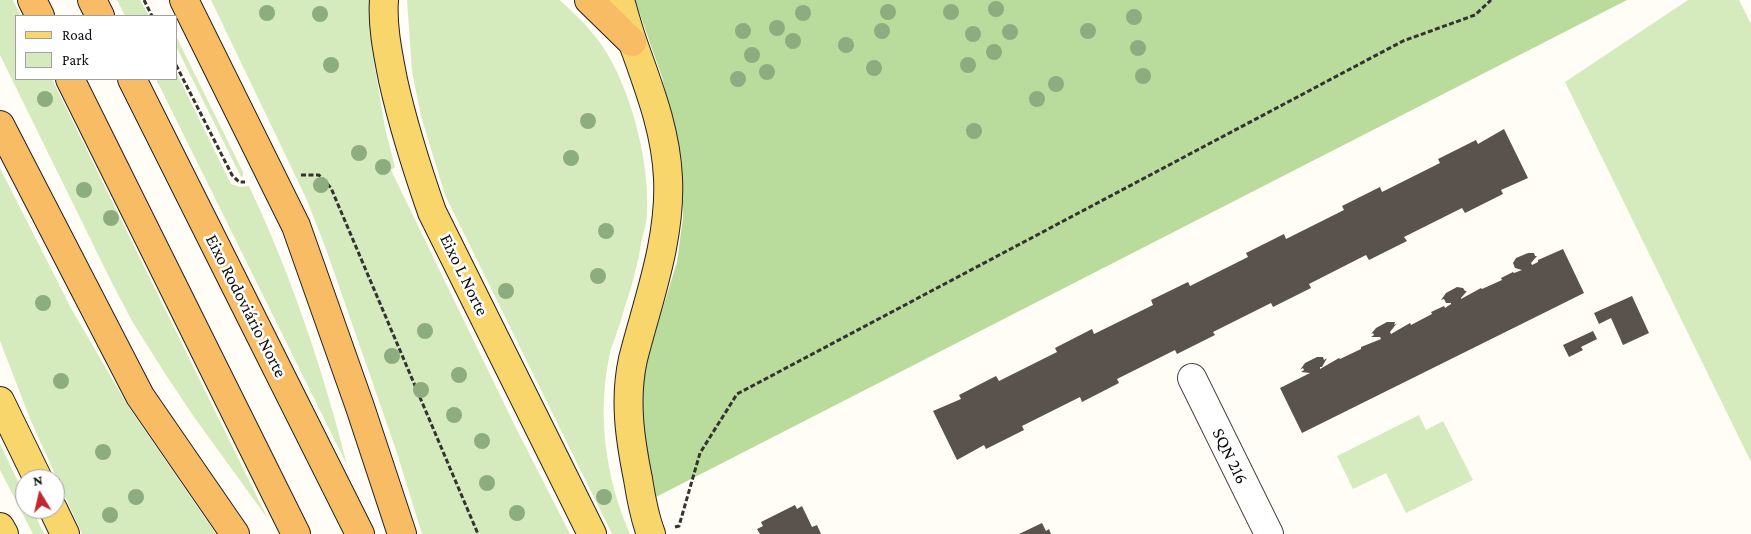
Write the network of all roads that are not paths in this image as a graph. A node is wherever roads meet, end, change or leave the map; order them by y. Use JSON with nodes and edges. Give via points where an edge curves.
{"nodes":[{"id":1,"x":32,"y":0,"type":"edge"},
{"id":2,"x":92,"y":0,"type":"edge"},
{"id":3,"x":184,"y":0,"type":"edge"},
{"id":4,"x":384,"y":0,"type":"edge"},
{"id":5,"x":589,"y":0,"type":"edge"},
{"id":6,"x":620,"y":0,"type":"edge"},
{"id":7,"x":40,"y":15,"type":"edge"},
{"id":8,"x":100,"y":15,"type":"edge"},
{"id":9,"x":632,"y":42,"type":"junction"},
{"id":10,"x":70,"y":80,"type":"edge"},
{"id":11,"x":133,"y":80,"type":"edge"},
{"id":12,"x":0,"y":126,"type":"edge"},
{"id":13,"x":1192,"y":378,"type":"dead end"},
{"id":14,"x":0,"y":401,"type":"edge"},
{"id":15,"x":33,"y":469,"type":"edge"},
{"id":16,"x":58,"y":519,"type":"edge"},
{"id":17,"x":0,"y":527,"type":"edge"},
{"id":18,"x":4,"y":534,"type":"edge"},
{"id":19,"x":65,"y":534,"type":"edge"},
{"id":20,"x":235,"y":534,"type":"edge"},
{"id":21,"x":296,"y":534,"type":"edge"},
{"id":22,"x":360,"y":534,"type":"edge"},
{"id":23,"x":402,"y":534,"type":"edge"},
{"id":24,"x":592,"y":534,"type":"edge"},
{"id":25,"x":651,"y":534,"type":"edge"},
{"id":26,"x":1269,"y":534,"type":"edge"}],
"edges":[{"from":1,"to":7,"type":"highway"},
{"from":2,"to":8,"type":"highway"},
{"from":3,"to":23,"type":"highway","via":[[296,226]]},
{"from":4,"to":24,"type":"main road","name":"Eixo L Norte","via":[[389,60],[399,107],[432,212]]},
{"from":5,"to":9,"type":"highway"},
{"from":6,"to":9,"type":"main road"},
{"from":9,"to":25,"type":"main road","via":[[650,87],[664,137],[668,179],[666,222],[633,361],[628,397],[629,432],[645,519]]},
{"from":10,"to":21,"type":"highway"},
{"from":11,"to":22,"type":"highway","name":"Eixo Rodoviário Norte"},
{"from":12,"to":20,"type":"highway","via":[[140,396]]},
{"from":13,"to":26,"type":"street","name":"SQN 216"},
{"from":14,"to":15,"type":"main road"},
{"from":16,"to":19,"type":"main road"},
{"from":17,"to":18,"type":"main road"}]}
